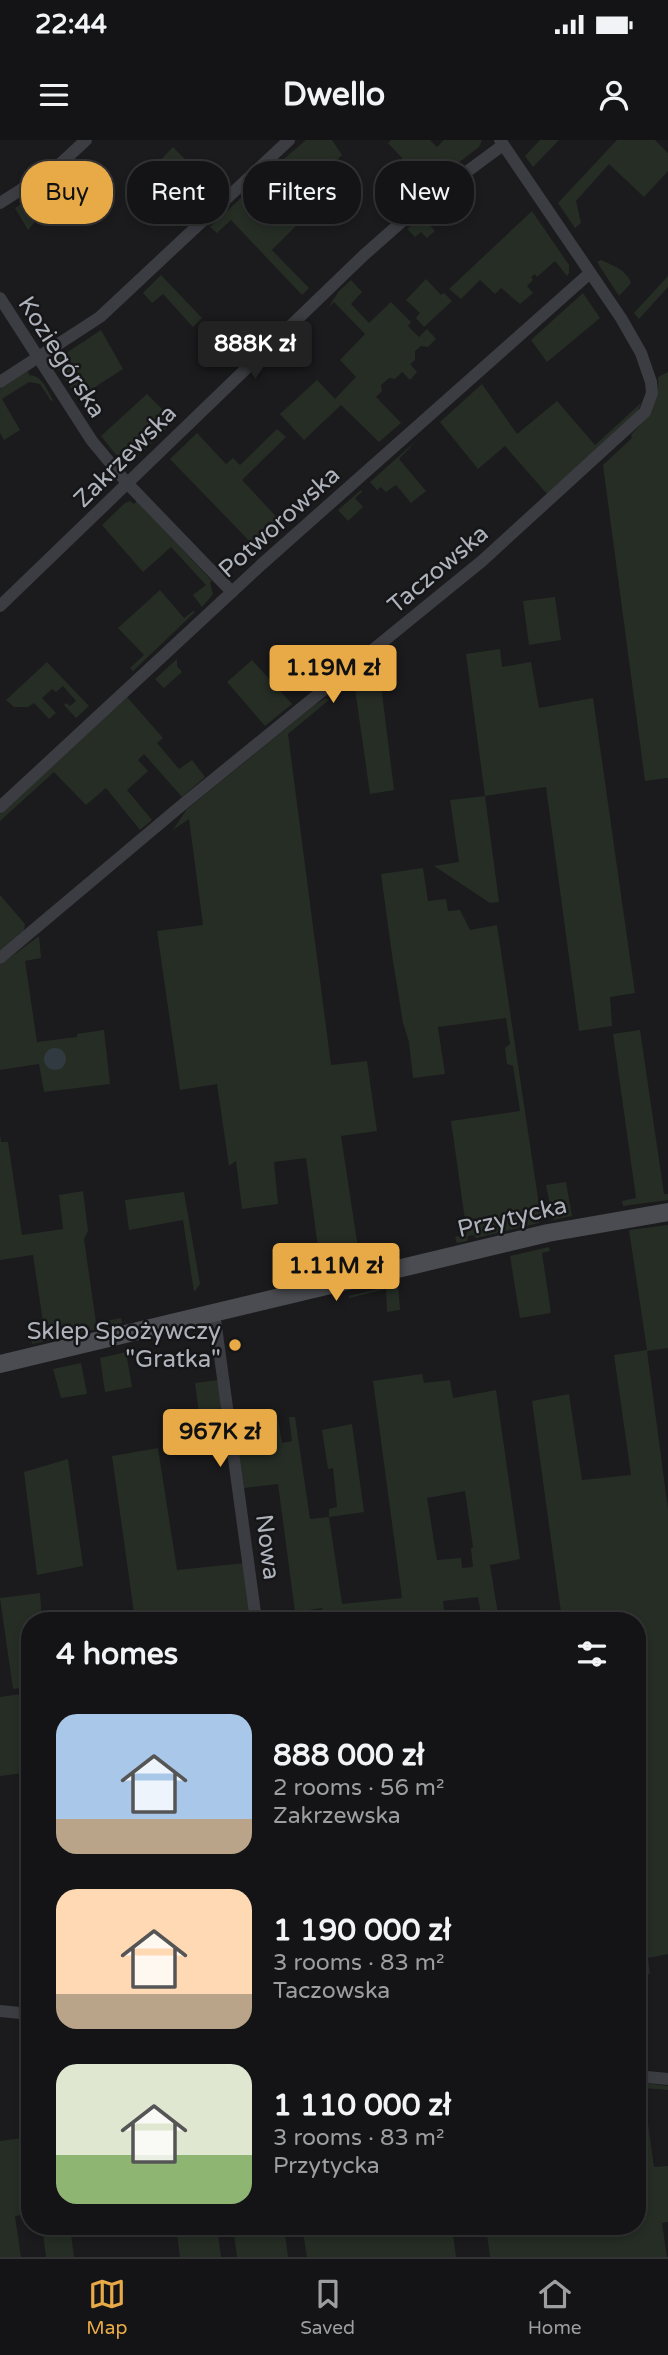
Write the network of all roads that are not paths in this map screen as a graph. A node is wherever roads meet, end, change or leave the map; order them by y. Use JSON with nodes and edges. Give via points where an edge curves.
{"nodes":[{"id":1,"x":86,"y":140,"type":"edge"},
{"id":2,"x":289,"y":140,"type":"edge"},
{"id":3,"x":501,"y":142,"type":"edge"},
{"id":4,"x":0,"y":203,"type":"edge"},
{"id":5,"x":590,"y":273,"type":"junction"},
{"id":6,"x":0,"y":298,"type":"edge"},
{"id":7,"x":38,"y":358,"type":"junction"},
{"id":8,"x":0,"y":382,"type":"edge"},
{"id":9,"x":127,"y":484,"type":"junction"},
{"id":10,"x":232,"y":592,"type":"junction"},
{"id":11,"x":0,"y":606,"type":"edge"},
{"id":12,"x":0,"y":807,"type":"edge"},
{"id":13,"x":0,"y":958,"type":"edge"},
{"id":14,"x":668,"y":1212,"type":"edge"},
{"id":15,"x":214,"y":1312,"type":"junction"},
{"id":16,"x":0,"y":1364,"type":"edge"},
{"id":17,"x":255,"y":1612,"type":"edge"},
{"id":18,"x":0,"y":2011,"type":"edge"},
{"id":19,"x":21,"y":2013,"type":"edge"},
{"id":20,"x":646,"y":2077,"type":"edge"},
{"id":21,"x":668,"y":2079,"type":"edge"}],
"edges":[{"from":1,"to":4,"type":"street","via":[[58,166]]},
{"from":2,"to":7,"type":"street","via":[[116,304]]},
{"from":3,"to":5,"type":"street"},
{"from":3,"to":9,"type":"street","name":"Zakrzewska","via":[[384,236]]},
{"from":5,"to":10,"type":"street","name":"Potworowska"},
{"from":5,"to":13,"type":"street","name":"Taczowska","via":[[631,334],[648,369],[652,393],[639,420],[482,561]]},
{"from":6,"to":7,"type":"street","name":"Koziegórska"},
{"from":7,"to":8,"type":"street"},
{"from":7,"to":9,"type":"street","name":"Koziegórska","via":[[92,441]]},
{"from":9,"to":10,"type":"street","name":"Koziegórska"},
{"from":9,"to":11,"type":"street","name":"Zakrzewska"},
{"from":10,"to":12,"type":"street","name":"Potworowska"},
{"from":14,"to":15,"type":"main road","name":"Przytycka","via":[[548,1233]]},
{"from":15,"to":16,"type":"main road","name":"Przytycka"},
{"from":15,"to":17,"type":"street","name":"Nowa"},
{"from":18,"to":19,"type":"street"},
{"from":20,"to":21,"type":"street"}]}
